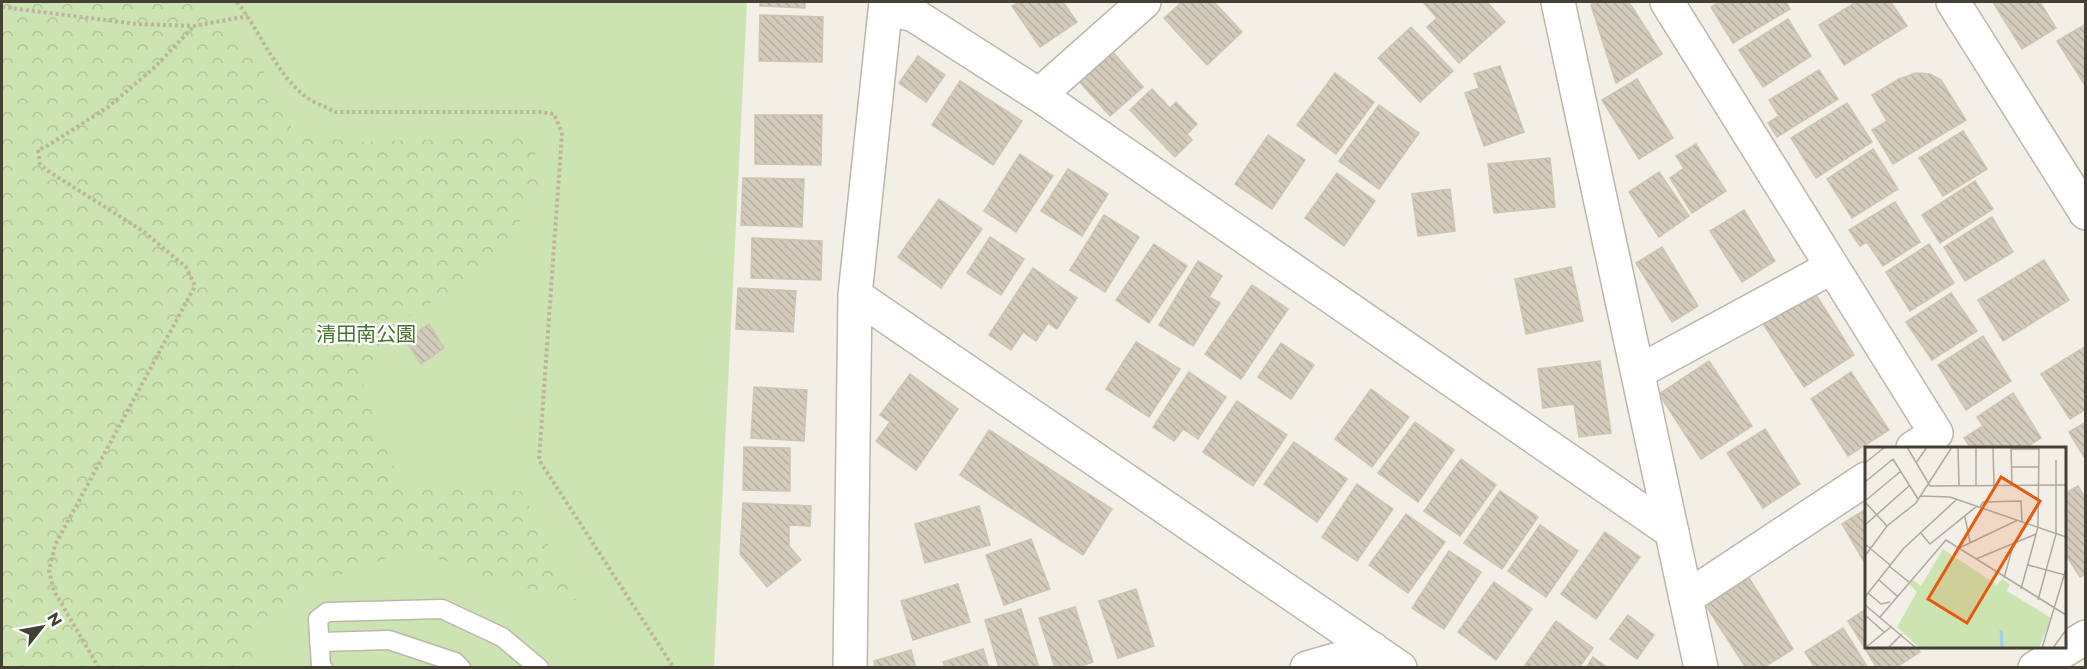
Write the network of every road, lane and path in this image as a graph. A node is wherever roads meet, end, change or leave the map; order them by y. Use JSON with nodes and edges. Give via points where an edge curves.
{"nodes":[{"id":1,"x":237,"y":2,"type":"edge"},
{"id":2,"x":1144,"y":2,"type":"edge"},
{"id":3,"x":1558,"y":2,"type":"edge"},
{"id":4,"x":1667,"y":2,"type":"edge"},
{"id":5,"x":1953,"y":2,"type":"edge"},
{"id":6,"x":886,"y":5,"type":"edge"},
{"id":7,"x":2,"y":7,"type":"edge"},
{"id":8,"x":248,"y":16,"type":"junction"},
{"id":9,"x":194,"y":26,"type":"junction"},
{"id":10,"x":1040,"y":95,"type":"junction"},
{"id":11,"x":2082,"y":201,"type":"edge"},
{"id":12,"x":1832,"y":267,"type":"junction"},
{"id":13,"x":855,"y":295,"type":"junction"},
{"id":14,"x":1638,"y":372,"type":"junction"},
{"id":15,"x":1915,"y":447,"type":"edge"},
{"id":16,"x":1865,"y":480,"type":"edge"},
{"id":17,"x":1672,"y":532,"type":"junction"},
{"id":18,"x":1686,"y":598,"type":"junction"},
{"id":19,"x":2085,"y":637,"type":"edge"},
{"id":20,"x":319,"y":642,"type":"junction"},
{"id":21,"x":1373,"y":649,"type":"junction"},
{"id":22,"x":99,"y":668,"type":"edge"},
{"id":23,"x":323,"y":668,"type":"edge"},
{"id":24,"x":461,"y":668,"type":"edge"},
{"id":25,"x":539,"y":668,"type":"edge"},
{"id":26,"x":674,"y":668,"type":"edge"},
{"id":27,"x":850,"y":668,"type":"edge"},
{"id":28,"x":1307,"y":668,"type":"edge"},
{"id":29,"x":1400,"y":668,"type":"edge"},
{"id":30,"x":1701,"y":668,"type":"edge"},
{"id":31,"x":2035,"y":668,"type":"edge"}],
"edges":[{"from":1,"to":8,"type":"path"},
{"from":2,"to":10,"type":"street"},
{"from":3,"to":14,"type":"street"},
{"from":4,"to":12,"type":"street"},
{"from":5,"to":11,"type":"street"},
{"from":6,"to":10,"type":"street","via":[[914,15]]},
{"from":6,"to":13,"type":"street"},
{"from":7,"to":9,"type":"path","via":[[137,24]]},
{"from":8,"to":9,"type":"path"},
{"from":8,"to":26,"type":"path","via":[[283,73],[306,97],[335,112],[554,114],[562,133],[539,460]]},
{"from":9,"to":22,"type":"path","via":[[155,67],[108,107],[38,150],[40,164],[48,171],[142,231],[186,267],[195,286],[55,545],[49,570],[54,591]]},
{"from":10,"to":17,"type":"street"},
{"from":12,"to":14,"type":"street"},
{"from":12,"to":15,"type":"street","via":[[1936,433]]},
{"from":13,"to":21,"type":"street"},
{"from":13,"to":27,"type":"street"},
{"from":14,"to":17,"type":"street"},
{"from":16,"to":18,"type":"street"},
{"from":17,"to":18,"type":"street"},
{"from":18,"to":30,"type":"street"},
{"from":19,"to":31,"type":"street"},
{"from":20,"to":23,"type":"lane"},
{"from":20,"to":24,"type":"lane","via":[[389,640],[455,662]]},
{"from":20,"to":25,"type":"lane","via":[[318,619],[327,612],[442,609],[502,637]]},
{"from":21,"to":28,"type":"street"},
{"from":21,"to":29,"type":"street"}]}
